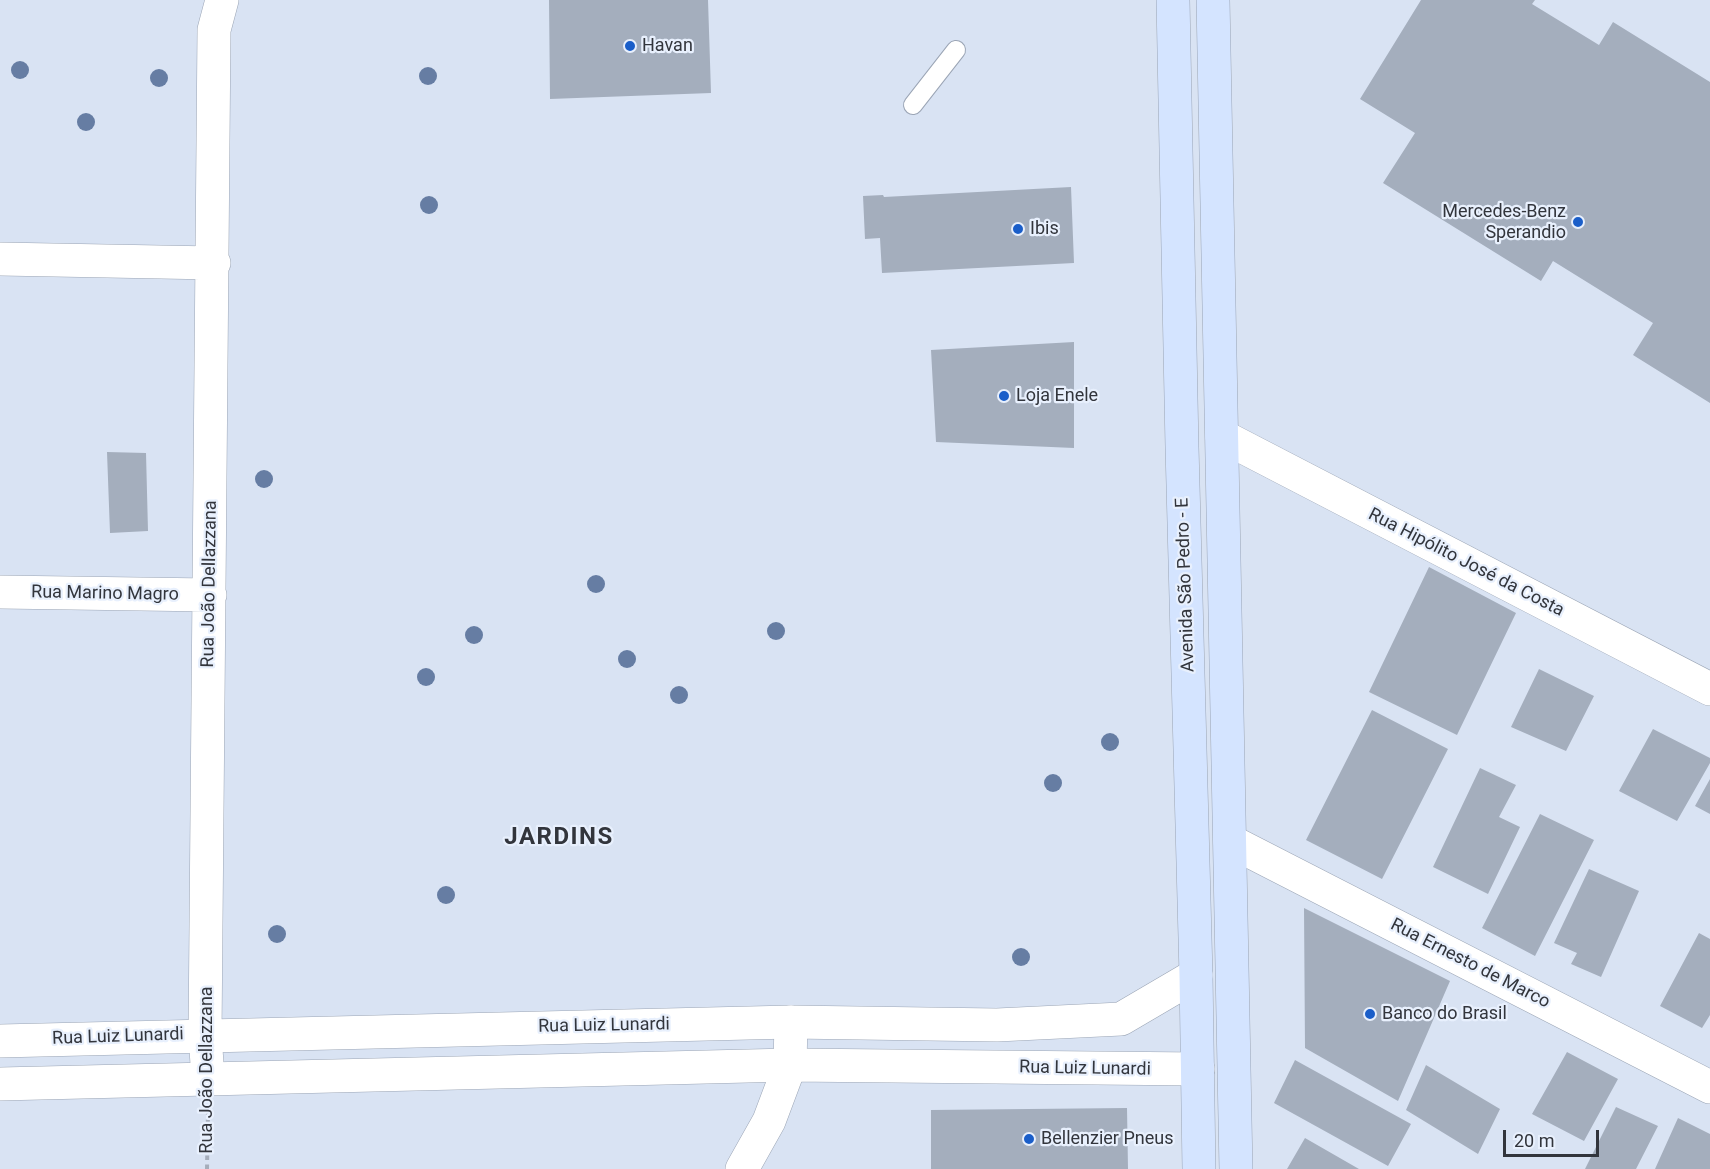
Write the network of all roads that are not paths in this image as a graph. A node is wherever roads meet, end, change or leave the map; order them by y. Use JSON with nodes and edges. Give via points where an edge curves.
{"nodes":[{"id":1,"x":222,"y":0,"type":"edge"},
{"id":2,"x":1173,"y":0,"type":"edge"},
{"id":3,"x":1213,"y":0,"type":"edge"},
{"id":4,"x":956,"y":50,"type":"dead end"},
{"id":5,"x":913,"y":105,"type":"dead end"},
{"id":6,"x":0,"y":259,"type":"edge"},
{"id":7,"x":213,"y":263,"type":"junction"},
{"id":8,"x":1222,"y":436,"type":"junction"},
{"id":9,"x":0,"y":592,"type":"edge"},
{"id":10,"x":210,"y":595,"type":"junction"},
{"id":11,"x":1710,"y":689,"type":"edge"},
{"id":12,"x":1230,"y":841,"type":"junction"},
{"id":13,"x":1197,"y":975,"type":"junction"},
{"id":14,"x":791,"y":1022,"type":"junction"},
{"id":15,"x":206,"y":1035,"type":"junction"},
{"id":16,"x":0,"y":1041,"type":"edge"},
{"id":17,"x":790,"y":1065,"type":"junction"},
{"id":18,"x":1198,"y":1069,"type":"junction"},
{"id":19,"x":208,"y":1078,"type":"junction"},
{"id":20,"x":0,"y":1084,"type":"edge"},
{"id":21,"x":1710,"y":1086,"type":"edge"},
{"id":22,"x":742,"y":1169,"type":"edge"},
{"id":23,"x":1199,"y":1169,"type":"edge"},
{"id":24,"x":1236,"y":1169,"type":"edge"}],
"edges":[{"from":1,"to":7,"type":"street","name":"Rua João Dellazzana","via":[[214,30]]},
{"from":2,"to":13,"type":"main road","name":"Avenida São Pedro - E"},
{"from":3,"to":8,"type":"main road","name":"Avenida São Pedro - E"},
{"from":4,"to":5,"type":"lane"},
{"from":6,"to":7,"type":"street"},
{"from":7,"to":10,"type":"street","name":"Rua João Dellazzana"},
{"from":8,"to":11,"type":"street","name":"Rua Hipólito José da Costa"},
{"from":8,"to":12,"type":"main road","name":"Avenida São Pedro - E"},
{"from":9,"to":10,"type":"street","name":"Rua Marino Magro"},
{"from":10,"to":15,"type":"street","name":"Rua João Dellazzana"},
{"from":12,"to":21,"type":"street","name":"Rua Ernesto de Marco"},
{"from":12,"to":24,"type":"main road","name":"Avenida São Pedro - E"},
{"from":13,"to":14,"type":"street","name":"Rua Luiz Lunardi","via":[[1121,1019],[997,1025]]},
{"from":13,"to":18,"type":"main road","name":"Avenida São Pedro - E"},
{"from":14,"to":15,"type":"street","name":"Rua Luiz Lunardi"},
{"from":14,"to":17,"type":"street"},
{"from":15,"to":16,"type":"street","name":"Rua Luiz Lunardi"},
{"from":15,"to":19,"type":"street","name":"Rua João Dellazzana"},
{"from":17,"to":18,"type":"street","name":"Rua Luiz Lunardi"},
{"from":17,"to":19,"type":"street","name":"Rua Luiz Lunardi"},
{"from":17,"to":22,"type":"street","via":[[769,1120]]},
{"from":18,"to":23,"type":"main road","name":"Avenida São Pedro - E"},
{"from":19,"to":20,"type":"street","name":"Rua Luiz Lunardi"}]}
